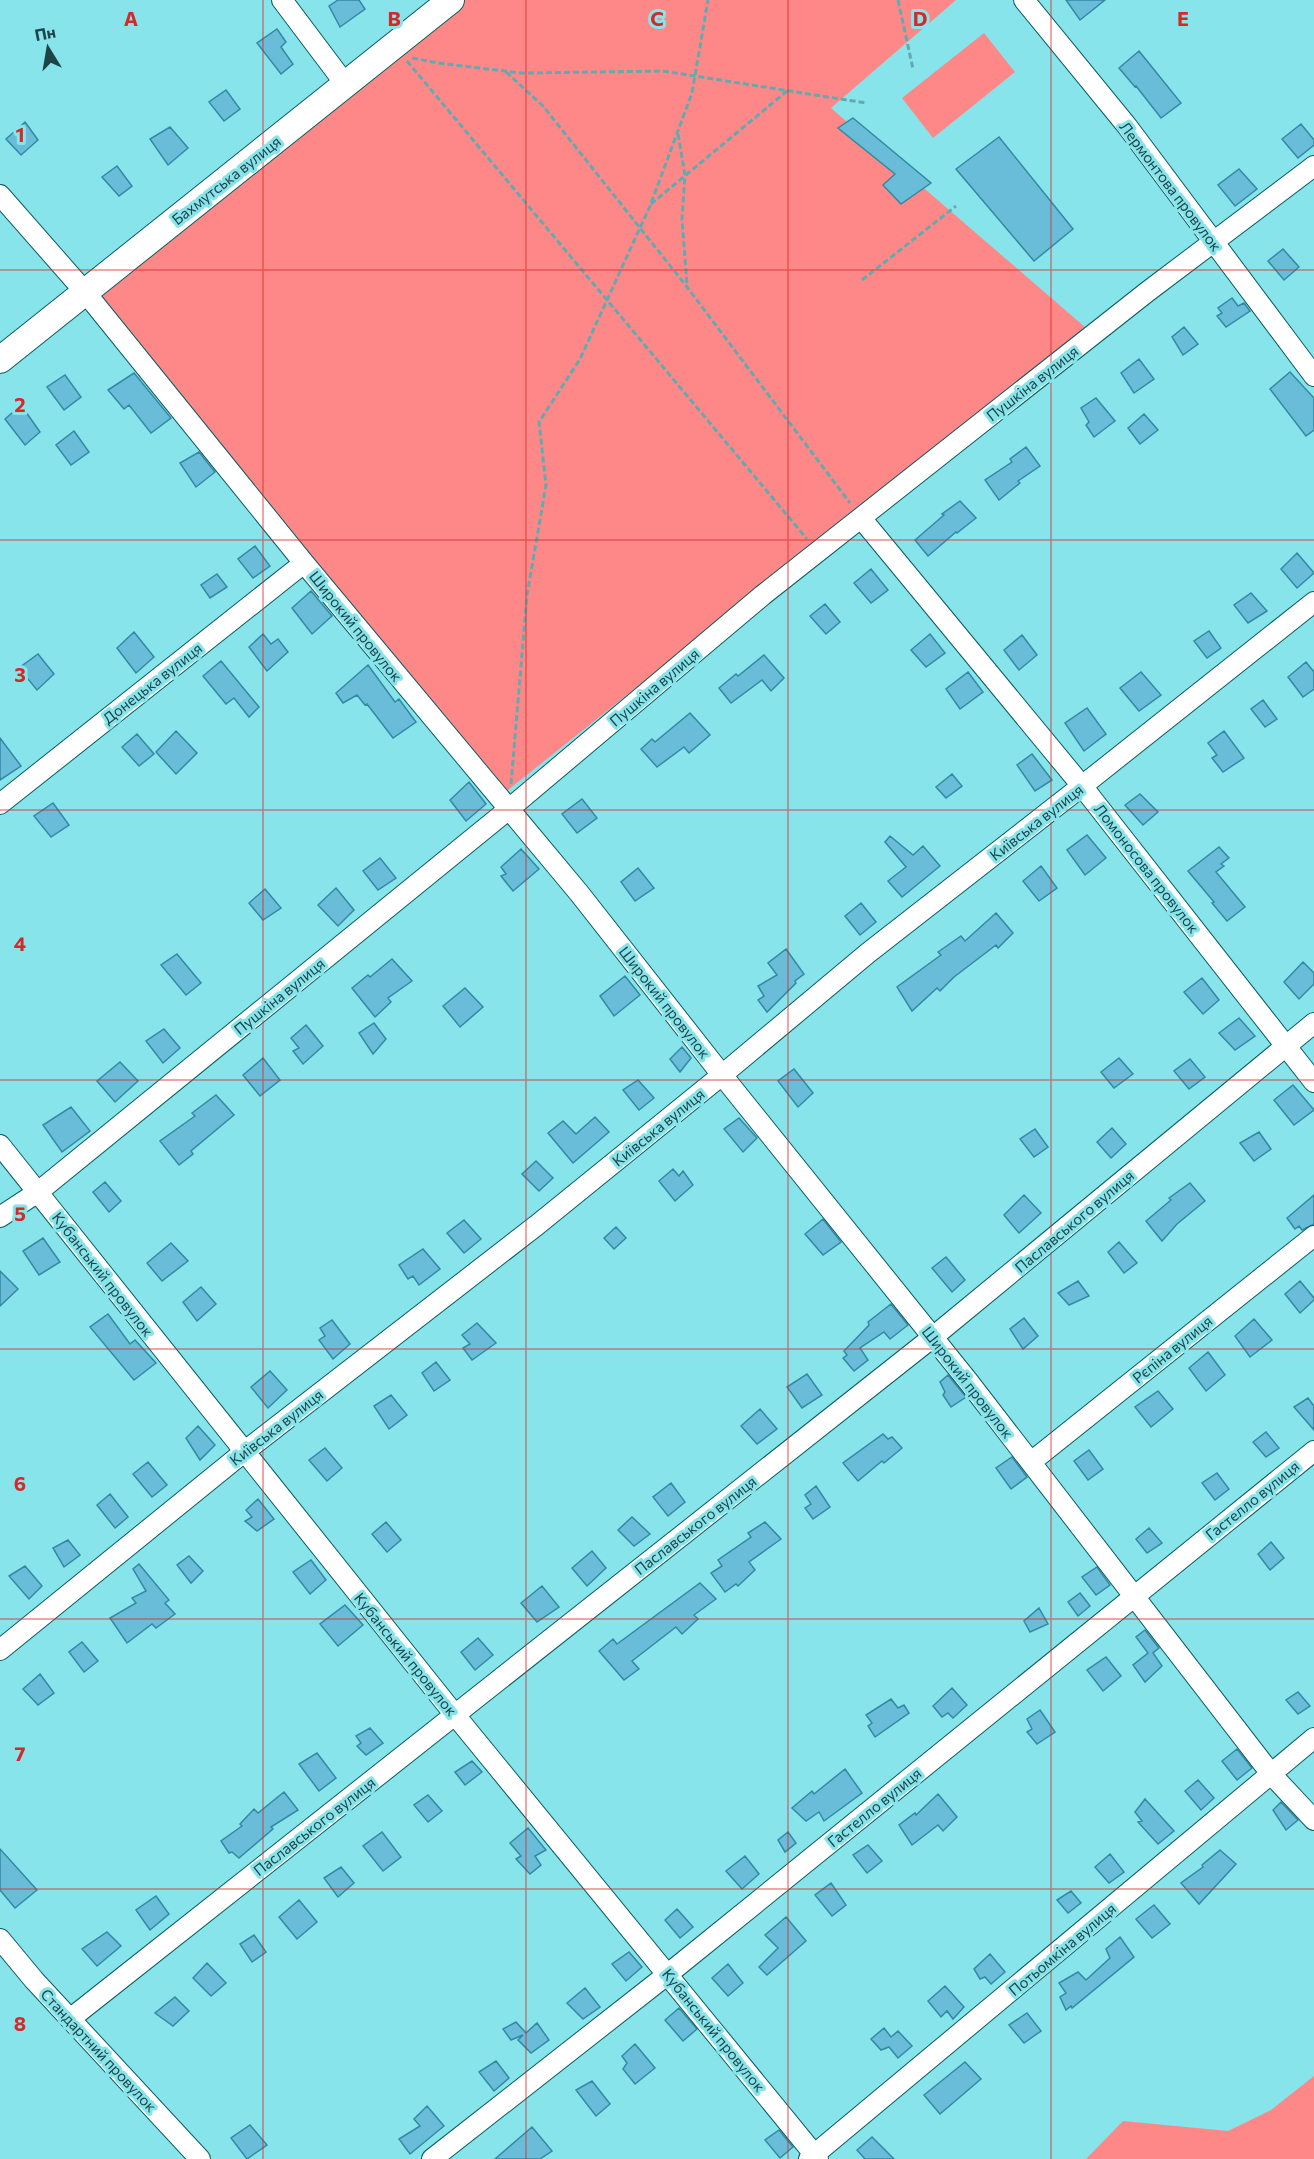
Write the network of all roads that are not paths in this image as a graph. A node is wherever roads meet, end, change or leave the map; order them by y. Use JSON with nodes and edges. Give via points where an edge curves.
{"nodes":[{"id":1,"x":282,"y":0,"type":"edge"},
{"id":2,"x":451,"y":0,"type":"edge"},
{"id":3,"x":1024,"y":0,"type":"edge"},
{"id":4,"x":346,"y":85,"type":"junction"},
{"id":5,"x":1314,"y":166,"type":"edge"},
{"id":6,"x":0,"y":195,"type":"edge"},
{"id":7,"x":1214,"y":243,"type":"junction"},
{"id":8,"x":85,"y":292,"type":"junction"},
{"id":9,"x":0,"y":360,"type":"edge"},
{"id":10,"x":1314,"y":376,"type":"edge"},
{"id":11,"x":861,"y":518,"type":"junction"},
{"id":12,"x":304,"y":563,"type":"junction"},
{"id":13,"x":1314,"y":602,"type":"edge"},
{"id":14,"x":1083,"y":786,"type":"junction"},
{"id":15,"x":0,"y":804,"type":"edge"},
{"id":16,"x":509,"y":809,"type":"junction"},
{"id":17,"x":1314,"y":1023,"type":"edge"},
{"id":18,"x":1286,"y":1046,"type":"junction"},
{"id":19,"x":722,"y":1075,"type":"junction"},
{"id":20,"x":1314,"y":1082,"type":"edge"},
{"id":21,"x":0,"y":1145,"type":"edge"},
{"id":22,"x":38,"y":1192,"type":"junction"},
{"id":23,"x":0,"y":1217,"type":"edge"},
{"id":24,"x":1314,"y":1236,"type":"edge"},
{"id":25,"x":933,"y":1337,"type":"junction"},
{"id":26,"x":1314,"y":1450,"type":"edge"},
{"id":27,"x":244,"y":1452,"type":"junction"},
{"id":28,"x":1031,"y":1462,"type":"junction"},
{"id":29,"x":1134,"y":1596,"type":"junction"},
{"id":30,"x":0,"y":1650,"type":"edge"},
{"id":31,"x":455,"y":1715,"type":"junction"},
{"id":32,"x":1314,"y":1738,"type":"edge"},
{"id":33,"x":1272,"y":1774,"type":"junction"},
{"id":34,"x":1314,"y":1820,"type":"edge"},
{"id":35,"x":0,"y":1939,"type":"edge"},
{"id":36,"x":668,"y":1974,"type":"junction"},
{"id":37,"x":70,"y":2019,"type":"junction"},
{"id":38,"x":814,"y":2158,"type":"edge"},
{"id":39,"x":200,"y":2159,"type":"edge"},
{"id":40,"x":432,"y":2159,"type":"edge"}],
"edges":[{"from":1,"to":4,"type":"street"},
{"from":2,"to":4,"type":"street","name":"Бахмутська вулиця"},
{"from":3,"to":7,"type":"street","name":"Лермонтова провулок","via":[[1127,126]]},
{"from":4,"to":8,"type":"street","name":"Бахмутська вулиця"},
{"from":5,"to":7,"type":"street","name":"Пушкіна вулиця"},
{"from":6,"to":8,"type":"street","name":"Широкий провулок"},
{"from":7,"to":10,"type":"street","name":"Лермонтова провулок"},
{"from":7,"to":11,"type":"street","name":"Пушкіна вулиця"},
{"from":8,"to":9,"type":"street","name":"Бахмутська вулиця"},
{"from":8,"to":12,"type":"street","name":"Широкий провулок"},
{"from":11,"to":14,"type":"street","name":"Ломоносова провулок"},
{"from":11,"to":16,"type":"street","name":"Пушкіна вулиця","via":[[763,595]]},
{"from":12,"to":15,"type":"street","name":"Донецька вулиця"},
{"from":12,"to":16,"type":"street","name":"Широкий провулок"},
{"from":13,"to":14,"type":"street","name":"Київська вулиця"},
{"from":14,"to":18,"type":"street","name":"Ломоносова провулок"},
{"from":14,"to":19,"type":"street","name":"Київська вулиця","via":[[868,953]]},
{"from":16,"to":19,"type":"street","name":"Широкий провулок"},
{"from":16,"to":22,"type":"street","name":"Пушкіна вулиця"},
{"from":17,"to":18,"type":"street","name":"Паславського вулиця"},
{"from":18,"to":20,"type":"street","name":"Ломоносова провулок"},
{"from":18,"to":25,"type":"street","name":"Паславського вулиця"},
{"from":19,"to":25,"type":"street","name":"Широкий провулок"},
{"from":19,"to":27,"type":"street","name":"Київська вулиця","via":[[537,1225]]},
{"from":21,"to":22,"type":"street","name":"Кубанський провулок"},
{"from":22,"to":23,"type":"street","name":"Пушкіна вулиця"},
{"from":22,"to":27,"type":"street","name":"Кубанський провулок"},
{"from":24,"to":28,"type":"street","name":"Рєпіна вулиця"},
{"from":25,"to":28,"type":"street","name":"Широкий провулок"},
{"from":25,"to":31,"type":"street","name":"Паславського вулиця"},
{"from":26,"to":29,"type":"street","name":"Гастелло вулиця"},
{"from":27,"to":30,"type":"street","name":"Київська вулиця"},
{"from":27,"to":31,"type":"street","name":"Кубанський провулок"},
{"from":28,"to":29,"type":"street","name":"Широкий провулок"},
{"from":29,"to":33,"type":"street","name":"Широкий провулок"},
{"from":29,"to":36,"type":"street","name":"Гастелло вулиця"},
{"from":31,"to":36,"type":"street","name":"Кубанський провулок"},
{"from":31,"to":37,"type":"street","name":"Паславського вулиця"},
{"from":32,"to":33,"type":"street","name":"Потьомкіна вулиця"},
{"from":33,"to":34,"type":"street","name":"Широкий провулок"},
{"from":33,"to":38,"type":"street","name":"Потьомкіна вулиця"},
{"from":35,"to":37,"type":"street","name":"Стандартний провулок"},
{"from":36,"to":38,"type":"street","name":"Кубанський провулок"},
{"from":36,"to":40,"type":"street","name":"Гастелло вулиця"},
{"from":37,"to":39,"type":"street","name":"Стандартний провулок"}]}
